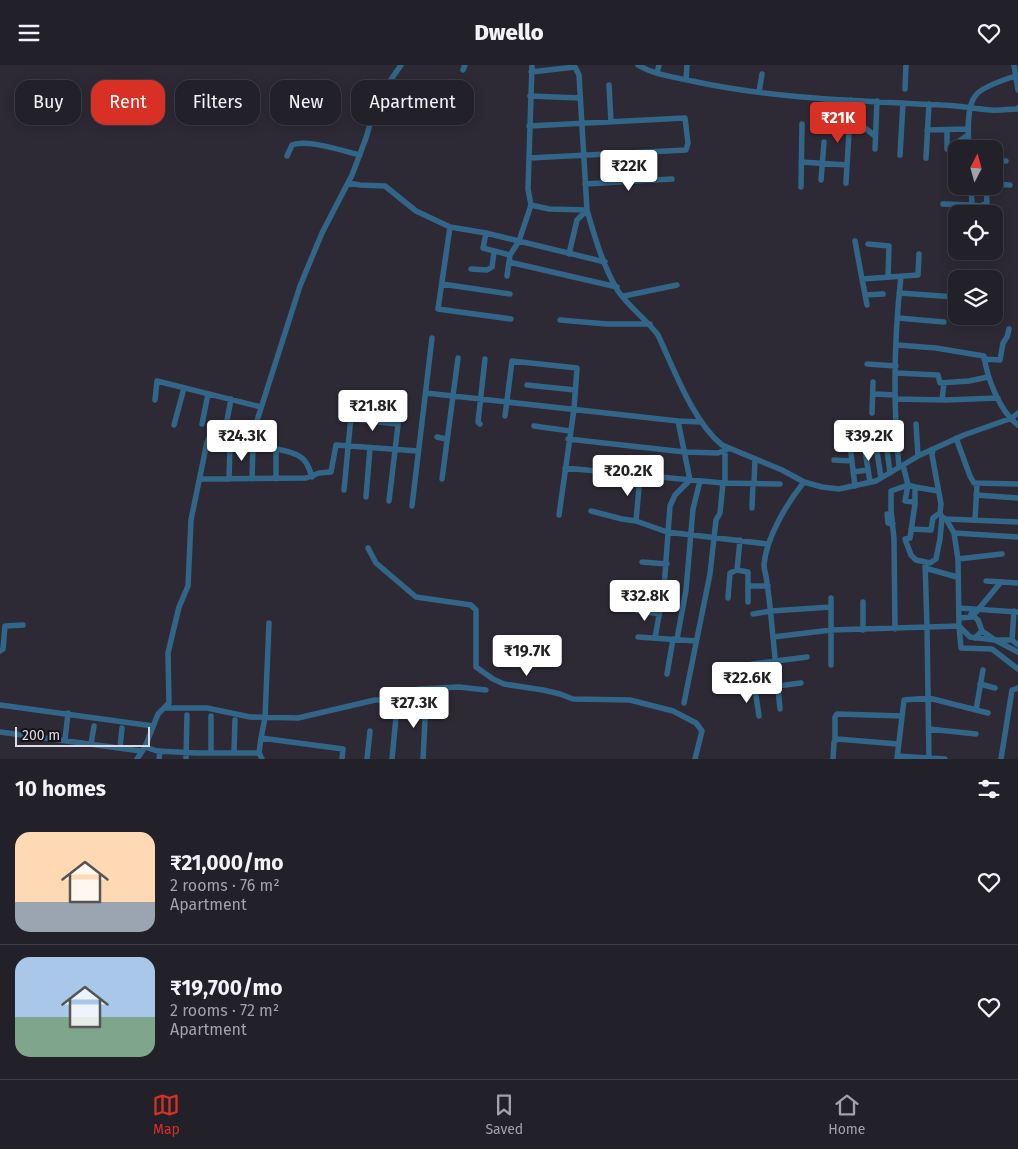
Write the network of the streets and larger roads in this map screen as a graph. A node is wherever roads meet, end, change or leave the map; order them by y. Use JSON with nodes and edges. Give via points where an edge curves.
{"nodes":[{"id":1,"x":401,"y":65,"type":"edge"},
{"id":2,"x":532,"y":65,"type":"edge"},
{"id":3,"x":638,"y":65,"type":"edge"},
{"id":4,"x":659,"y":65,"type":"edge"},
{"id":5,"x":687,"y":65,"type":"edge"},
{"id":6,"x":906,"y":65,"type":"edge"},
{"id":7,"x":1014,"y":65,"type":"edge"},
{"id":8,"x":532,"y":73,"type":"junction"},
{"id":9,"x":657,"y":73,"type":"junction"},
{"id":10,"x":762,"y":74,"type":"dead end"},
{"id":11,"x":1015,"y":77,"type":"junction"},
{"id":12,"x":686,"y":80,"type":"junction"},
{"id":13,"x":609,"y":85,"type":"dead end"},
{"id":14,"x":905,"y":89,"type":"dead end"},
{"id":15,"x":1018,"y":90,"type":"edge"},
{"id":16,"x":759,"y":92,"type":"junction"},
{"id":17,"x":530,"y":96,"type":"junction"},
{"id":18,"x":580,"y":98,"type":"junction"},
{"id":19,"x":827,"y":99,"type":"junction"},
{"id":20,"x":851,"y":100,"type":"junction"},
{"id":21,"x":878,"y":101,"type":"junction"},
{"id":22,"x":903,"y":103,"type":"junction"},
{"id":23,"x":929,"y":104,"type":"junction"},
{"id":24,"x":970,"y":108,"type":"junction"},
{"id":25,"x":1018,"y":108,"type":"edge"},
{"id":26,"x":1018,"y":113,"type":"edge"},
{"id":27,"x":850,"y":116,"type":"junction"},
{"id":28,"x":826,"y":117,"type":"dead end"},
{"id":29,"x":611,"y":122,"type":"junction"},
{"id":30,"x":582,"y":124,"type":"junction"},
{"id":31,"x":802,"y":124,"type":"dead end"},
{"id":32,"x":529,"y":126,"type":"junction"},
{"id":33,"x":927,"y":130,"type":"junction"},
{"id":34,"x":947,"y":130,"type":"junction"},
{"id":35,"x":968,"y":132,"type":"junction"},
{"id":36,"x":876,"y":136,"type":"junction"},
{"id":37,"x":968,"y":140,"type":"edge"},
{"id":38,"x":824,"y":142,"type":"dead end"},
{"id":39,"x":875,"y":149,"type":"dead end"},
{"id":40,"x":360,"y":155,"type":"junction"},
{"id":41,"x":584,"y":155,"type":"junction"},
{"id":42,"x":900,"y":155,"type":"dead end"},
{"id":43,"x":287,"y":156,"type":"dead end"},
{"id":44,"x":529,"y":158,"type":"junction"},
{"id":45,"x":926,"y":158,"type":"dead end"},
{"id":46,"x":801,"y":161,"type":"junction"},
{"id":47,"x":1003,"y":161,"type":"edge"},
{"id":48,"x":1006,"y":161,"type":"dead end"},
{"id":49,"x":822,"y":163,"type":"junction"},
{"id":50,"x":846,"y":165,"type":"junction"},
{"id":51,"x":672,"y":179,"type":"dead end"},
{"id":52,"x":821,"y":179,"type":"dead end"},
{"id":53,"x":348,"y":183,"type":"junction"},
{"id":54,"x":846,"y":183,"type":"dead end"},
{"id":55,"x":585,"y":184,"type":"junction"},
{"id":56,"x":1003,"y":185,"type":"edge"},
{"id":57,"x":1010,"y":185,"type":"dead end"},
{"id":58,"x":800,"y":187,"type":"dead end"},
{"id":59,"x":971,"y":195,"type":"edge"},
{"id":60,"x":987,"y":195,"type":"edge"},
{"id":61,"x":943,"y":204,"type":"dead end"},
{"id":62,"x":531,"y":205,"type":"junction"},
{"id":63,"x":972,"y":205,"type":"joint"},
{"id":64,"x":982,"y":205,"type":"edge"},
{"id":65,"x":587,"y":210,"type":"junction"},
{"id":66,"x":450,"y":227,"type":"junction"},
{"id":67,"x":486,"y":233,"type":"junction"},
{"id":68,"x":519,"y":241,"type":"junction"},
{"id":69,"x":855,"y":241,"type":"dead end"},
{"id":70,"x":868,"y":244,"type":"dead end"},
{"id":71,"x":494,"y":251,"type":"junction"},
{"id":72,"x":919,"y":253,"type":"dead end"},
{"id":73,"x":569,"y":254,"type":"junction"},
{"id":74,"x":510,"y":255,"type":"junction"},
{"id":75,"x":509,"y":262,"type":"junction"},
{"id":76,"x":604,"y":263,"type":"junction"},
{"id":77,"x":471,"y":269,"type":"dead end"},
{"id":78,"x":507,"y":276,"type":"dead end"},
{"id":79,"x":901,"y":276,"type":"junction"},
{"id":80,"x":888,"y":277,"type":"junction"},
{"id":81,"x":862,"y":279,"type":"junction"},
{"id":82,"x":442,"y":284,"type":"junction"},
{"id":83,"x":677,"y":285,"type":"dead end"},
{"id":84,"x":617,"y":287,"type":"junction"},
{"id":85,"x":899,"y":293,"type":"junction"},
{"id":86,"x":510,"y":294,"type":"dead end"},
{"id":87,"x":883,"y":294,"type":"dead end"},
{"id":88,"x":865,"y":295,"type":"junction"},
{"id":89,"x":624,"y":296,"type":"junction"},
{"id":90,"x":948,"y":296,"type":"edge"},
{"id":91,"x":867,"y":305,"type":"dead end"},
{"id":92,"x":898,"y":318,"type":"junction"},
{"id":93,"x":511,"y":319,"type":"dead end"},
{"id":94,"x":560,"y":320,"type":"dead end"},
{"id":95,"x":944,"y":322,"type":"dead end"},
{"id":96,"x":650,"y":324,"type":"junction"},
{"id":97,"x":1009,"y":329,"type":"dead end"},
{"id":98,"x":432,"y":338,"type":"dead end"},
{"id":99,"x":897,"y":345,"type":"junction"},
{"id":100,"x":458,"y":358,"type":"dead end"},
{"id":101,"x":485,"y":359,"type":"dead end"},
{"id":102,"x":984,"y":359,"type":"junction"},
{"id":103,"x":867,"y":364,"type":"dead end"},
{"id":104,"x":896,"y":365,"type":"junction"},
{"id":105,"x":896,"y":373,"type":"junction"},
{"id":106,"x":988,"y":377,"type":"junction"},
{"id":107,"x":873,"y":382,"type":"dead end"},
{"id":108,"x":944,"y":383,"type":"junction"},
{"id":109,"x":527,"y":385,"type":"dead end"},
{"id":110,"x":184,"y":388,"type":"junction"},
{"id":111,"x":575,"y":390,"type":"junction"},
{"id":112,"x":208,"y":393,"type":"junction"},
{"id":113,"x":426,"y":393,"type":"junction"},
{"id":114,"x":874,"y":394,"type":"junction"},
{"id":115,"x":452,"y":396,"type":"junction"},
{"id":116,"x":895,"y":397,"type":"junction"},
{"id":117,"x":998,"y":398,"type":"junction"},
{"id":118,"x":231,"y":399,"type":"junction"},
{"id":119,"x":481,"y":399,"type":"junction"},
{"id":120,"x":942,"y":400,"type":"junction"},
{"id":121,"x":155,"y":401,"type":"dead end"},
{"id":122,"x":507,"y":402,"type":"junction"},
{"id":123,"x":261,"y":407,"type":"junction"},
{"id":124,"x":574,"y":409,"type":"junction"},
{"id":125,"x":872,"y":413,"type":"dead end"},
{"id":126,"x":1018,"y":413,"type":"edge"},
{"id":127,"x":505,"y":416,"type":"dead end"},
{"id":128,"x":352,"y":419,"type":"junction"},
{"id":129,"x":1009,"y":419,"type":"junction"},
{"id":130,"x":678,"y":421,"type":"junction"},
{"id":131,"x":700,"y":422,"type":"junction"},
{"id":132,"x":916,"y":423,"type":"dead end"},
{"id":133,"x":202,"y":424,"type":"dead end"},
{"id":134,"x":397,"y":424,"type":"junction"},
{"id":135,"x":480,"y":424,"type":"dead end"},
{"id":136,"x":174,"y":425,"type":"dead end"},
{"id":137,"x":1018,"y":425,"type":"edge"},
{"id":138,"x":534,"y":426,"type":"dead end"},
{"id":139,"x":225,"y":431,"type":"junction"},
{"id":140,"x":570,"y":431,"type":"junction"},
{"id":141,"x":437,"y":437,"type":"dead end"},
{"id":142,"x":849,"y":438,"type":"dead end"},
{"id":143,"x":446,"y":439,"type":"junction"},
{"id":144,"x":568,"y":439,"type":"junction"},
{"id":145,"x":956,"y":439,"type":"junction"},
{"id":146,"x":886,"y":443,"type":"dead end"},
{"id":147,"x":864,"y":444,"type":"dead end"},
{"id":148,"x":876,"y":445,"type":"dead end"},
{"id":149,"x":253,"y":446,"type":"junction"},
{"id":150,"x":349,"y":446,"type":"junction"},
{"id":151,"x":370,"y":447,"type":"junction"},
{"id":152,"x":276,"y":449,"type":"junction"},
{"id":153,"x":394,"y":450,"type":"junction"},
{"id":154,"x":727,"y":450,"type":"junction"},
{"id":155,"x":933,"y":450,"type":"junction"},
{"id":156,"x":418,"y":451,"type":"junction"},
{"id":157,"x":685,"y":452,"type":"junction"},
{"id":158,"x":918,"y":456,"type":"junction"},
{"id":159,"x":755,"y":459,"type":"junction"},
{"id":160,"x":834,"y":460,"type":"dead end"},
{"id":161,"x":852,"y":461,"type":"junction"},
{"id":162,"x":901,"y":466,"type":"junction"},
{"id":163,"x":565,"y":468,"type":"junction"},
{"id":164,"x":868,"y":470,"type":"junction"},
{"id":165,"x":853,"y":472,"type":"junction"},
{"id":166,"x":890,"y":473,"type":"junction"},
{"id":167,"x":640,"y":476,"type":"junction"},
{"id":168,"x":312,"y":477,"type":"junction"},
{"id":169,"x":881,"y":478,"type":"junction"},
{"id":170,"x":200,"y":479,"type":"junction"},
{"id":171,"x":229,"y":479,"type":"junction"},
{"id":172,"x":252,"y":479,"type":"junction"},
{"id":173,"x":276,"y":479,"type":"junction"},
{"id":174,"x":442,"y":479,"type":"dead end"},
{"id":175,"x":690,"y":481,"type":"junction"},
{"id":176,"x":700,"y":481,"type":"junction"},
{"id":177,"x":804,"y":482,"type":"junction"},
{"id":178,"x":870,"y":482,"type":"junction"},
{"id":179,"x":724,"y":483,"type":"junction"},
{"id":180,"x":754,"y":483,"type":"junction"},
{"id":181,"x":780,"y":484,"type":"dead end"},
{"id":182,"x":976,"y":484,"type":"junction"},
{"id":183,"x":1018,"y":484,"type":"edge"},
{"id":184,"x":908,"y":485,"type":"junction"},
{"id":185,"x":855,"y":486,"type":"junction"},
{"id":186,"x":915,"y":487,"type":"junction"},
{"id":187,"x":344,"y":490,"type":"dead end"},
{"id":188,"x":938,"y":491,"type":"junction"},
{"id":189,"x":976,"y":495,"type":"junction"},
{"id":190,"x":366,"y":497,"type":"dead end"},
{"id":191,"x":1018,"y":498,"type":"edge"},
{"id":192,"x":389,"y":501,"type":"dead end"},
{"id":193,"x":915,"y":502,"type":"junction"},
{"id":194,"x":412,"y":506,"type":"dead end"},
{"id":195,"x":752,"y":508,"type":"dead end"},
{"id":196,"x":591,"y":511,"type":"dead end"},
{"id":197,"x":637,"y":511,"type":"junction"},
{"id":198,"x":887,"y":514,"type":"dead end"},
{"id":199,"x":559,"y":515,"type":"dead end"},
{"id":200,"x":942,"y":516,"type":"junction"},
{"id":201,"x":622,"y":519,"type":"junction"},
{"id":202,"x":975,"y":520,"type":"junction"},
{"id":203,"x":636,"y":521,"type":"junction"},
{"id":204,"x":1018,"y":522,"type":"edge"},
{"id":205,"x":893,"y":524,"type":"junction"},
{"id":206,"x":911,"y":529,"type":"junction"},
{"id":207,"x":667,"y":532,"type":"junction"},
{"id":208,"x":954,"y":533,"type":"junction"},
{"id":209,"x":690,"y":534,"type":"junction"},
{"id":210,"x":714,"y":537,"type":"junction"},
{"id":211,"x":1018,"y":537,"type":"edge"},
{"id":212,"x":894,"y":539,"type":"junction"},
{"id":213,"x":905,"y":539,"type":"junction"},
{"id":214,"x":740,"y":540,"type":"junction"},
{"id":215,"x":767,"y":544,"type":"junction"},
{"id":216,"x":368,"y":548,"type":"dead end"},
{"id":217,"x":1002,"y":553,"type":"dead end"},
{"id":218,"x":958,"y":559,"type":"junction"},
{"id":219,"x":642,"y":562,"type":"dead end"},
{"id":220,"x":667,"y":563,"type":"junction"},
{"id":221,"x":925,"y":565,"type":"junction"},
{"id":222,"x":737,"y":570,"type":"junction"},
{"id":223,"x":957,"y":577,"type":"junction"},
{"id":224,"x":986,"y":581,"type":"dead end"},
{"id":225,"x":1001,"y":582,"type":"junction"},
{"id":226,"x":1018,"y":583,"type":"edge"},
{"id":227,"x":748,"y":586,"type":"junction"},
{"id":228,"x":768,"y":586,"type":"junction"},
{"id":229,"x":633,"y":592,"type":"dead end"},
{"id":230,"x":663,"y":597,"type":"junction"},
{"id":231,"x":728,"y":598,"type":"dead end"},
{"id":232,"x":832,"y":598,"type":"dead end"},
{"id":233,"x":748,"y":602,"type":"dead end"},
{"id":234,"x":863,"y":602,"type":"dead end"},
{"id":235,"x":831,"y":607,"type":"junction"},
{"id":236,"x":959,"y":608,"type":"junction"},
{"id":237,"x":967,"y":609,"type":"junction"},
{"id":238,"x":979,"y":609,"type":"junction"},
{"id":239,"x":635,"y":610,"type":"dead end"},
{"id":240,"x":771,"y":611,"type":"junction"},
{"id":241,"x":1016,"y":612,"type":"edge"},
{"id":242,"x":659,"y":614,"type":"junction"},
{"id":243,"x":753,"y":614,"type":"dead end"},
{"id":244,"x":973,"y":615,"type":"junction"},
{"id":245,"x":959,"y":618,"type":"junction"},
{"id":246,"x":269,"y":623,"type":"dead end"},
{"id":247,"x":24,"y":625,"type":"dead end"},
{"id":248,"x":959,"y":626,"type":"junction"},
{"id":249,"x":927,"y":627,"type":"junction"},
{"id":250,"x":896,"y":629,"type":"junction"},
{"id":251,"x":831,"y":630,"type":"junction"},
{"id":252,"x":863,"y":630,"type":"junction"},
{"id":253,"x":982,"y":631,"type":"junction"},
{"id":254,"x":638,"y":637,"type":"dead end"},
{"id":255,"x":773,"y":637,"type":"junction"},
{"id":256,"x":655,"y":638,"type":"junction"},
{"id":257,"x":975,"y":638,"type":"junction"},
{"id":258,"x":675,"y":639,"type":"junction"},
{"id":259,"x":995,"y":640,"type":"junction"},
{"id":260,"x":1012,"y":640,"type":"junction"},
{"id":261,"x":696,"y":641,"type":"junction"},
{"id":262,"x":1018,"y":645,"type":"edge"},
{"id":263,"x":0,"y":651,"type":"edge"},
{"id":264,"x":1018,"y":651,"type":"edge"},
{"id":265,"x":807,"y":657,"type":"dead end"},
{"id":266,"x":775,"y":660,"type":"junction"},
{"id":267,"x":752,"y":664,"type":"dead end"},
{"id":268,"x":831,"y":665,"type":"dead end"},
{"id":269,"x":1018,"y":669,"type":"edge"},
{"id":270,"x":983,"y":670,"type":"dead end"},
{"id":271,"x":667,"y":674,"type":"dead end"},
{"id":272,"x":801,"y":683,"type":"dead end"},
{"id":273,"x":980,"y":684,"type":"junction"},
{"id":274,"x":778,"y":686,"type":"junction"},
{"id":275,"x":995,"y":687,"type":"dead end"},
{"id":276,"x":755,"y":689,"type":"junction"},
{"id":277,"x":1018,"y":689,"type":"edge"},
{"id":278,"x":486,"y":690,"type":"dead end"},
{"id":279,"x":747,"y":690,"type":"dead end"},
{"id":280,"x":929,"y":698,"type":"junction"},
{"id":281,"x":426,"y":701,"type":"dead end"},
{"id":282,"x":684,"y":703,"type":"dead end"},
{"id":283,"x":0,"y":705,"type":"edge"},
{"id":284,"x":164,"y":708,"type":"junction"},
{"id":285,"x":780,"y":709,"type":"dead end"},
{"id":286,"x":976,"y":710,"type":"junction"},
{"id":287,"x":68,"y":713,"type":"junction"},
{"id":288,"x":988,"y":713,"type":"dead end"},
{"id":289,"x":187,"y":715,"type":"dead end"},
{"id":290,"x":211,"y":716,"type":"dead end"},
{"id":291,"x":902,"y":716,"type":"junction"},
{"id":292,"x":396,"y":717,"type":"dead end"},
{"id":293,"x":759,"y":717,"type":"dead end"},
{"id":294,"x":265,"y":718,"type":"junction"},
{"id":295,"x":235,"y":720,"type":"dead end"},
{"id":296,"x":94,"y":726,"type":"dead end"},
{"id":297,"x":153,"y":726,"type":"junction"},
{"id":298,"x":122,"y":728,"type":"dead end"},
{"id":299,"x":929,"y":729,"type":"junction"},
{"id":300,"x":370,"y":731,"type":"dead end"},
{"id":301,"x":0,"y":732,"type":"edge"},
{"id":302,"x":976,"y":734,"type":"dead end"},
{"id":303,"x":261,"y":738,"type":"junction"},
{"id":304,"x":835,"y":740,"type":"junction"},
{"id":305,"x":64,"y":741,"type":"junction"},
{"id":306,"x":91,"y":744,"type":"junction"},
{"id":307,"x":898,"y":744,"type":"junction"},
{"id":308,"x":120,"y":748,"type":"junction"},
{"id":309,"x":143,"y":749,"type":"junction"},
{"id":310,"x":160,"y":751,"type":"junction"},
{"id":311,"x":211,"y":753,"type":"junction"},
{"id":312,"x":234,"y":753,"type":"junction"},
{"id":313,"x":259,"y":753,"type":"junction"},
{"id":314,"x":186,"y":756,"type":"edge"},
{"id":315,"x":897,"y":758,"type":"edge"},
{"id":316,"x":929,"y":758,"type":"edge"},
{"id":317,"x":136,"y":759,"type":"edge"},
{"id":318,"x":158,"y":759,"type":"edge"},
{"id":319,"x":262,"y":759,"type":"edge"},
{"id":320,"x":342,"y":759,"type":"edge"},
{"id":321,"x":367,"y":759,"type":"edge"},
{"id":322,"x":392,"y":759,"type":"edge"},
{"id":323,"x":423,"y":759,"type":"edge"},
{"id":324,"x":695,"y":759,"type":"edge"},
{"id":325,"x":833,"y":759,"type":"edge"},
{"id":326,"x":945,"y":759,"type":"edge"},
{"id":327,"x":1000,"y":759,"type":"edge"}],
"edges":[{"from":1,"to":40,"type":"street","via":[[376,100]]},
{"from":2,"to":8,"type":"street"},
{"from":3,"to":9,"type":"street"},
{"from":4,"to":9,"type":"street"},
{"from":5,"to":12,"type":"street"},
{"from":6,"to":14,"type":"street"},
{"from":7,"to":11,"type":"street"},
{"from":8,"to":17,"type":"street"},
{"from":8,"to":18,"type":"street","via":[[575,67],[579,75]]},
{"from":9,"to":12,"type":"street"},
{"from":10,"to":16,"type":"street"},
{"from":11,"to":15,"type":"street"},
{"from":11,"to":24,"type":"street","via":[[976,94]]},
{"from":12,"to":16,"type":"street"},
{"from":13,"to":29,"type":"street"},
{"from":16,"to":19,"type":"street"},
{"from":17,"to":18,"type":"street"},
{"from":17,"to":32,"type":"street"},
{"from":18,"to":30,"type":"street"},
{"from":19,"to":20,"type":"street"},
{"from":19,"to":28,"type":"street"},
{"from":20,"to":21,"type":"street"},
{"from":20,"to":27,"type":"street"},
{"from":21,"to":22,"type":"street"},
{"from":21,"to":36,"type":"street"},
{"from":22,"to":23,"type":"street"},
{"from":22,"to":42,"type":"street"},
{"from":23,"to":24,"type":"street"},
{"from":23,"to":33,"type":"street"},
{"from":24,"to":25,"type":"street"},
{"from":24,"to":35,"type":"street"},
{"from":25,"to":26,"type":"street"},
{"from":27,"to":36,"type":"street"},
{"from":27,"to":50,"type":"street"},
{"from":29,"to":30,"type":"street"},
{"from":29,"to":41,"type":"street","via":[[685,118],[686,150]]},
{"from":30,"to":32,"type":"street"},
{"from":30,"to":41,"type":"street"},
{"from":31,"to":46,"type":"street"},
{"from":32,"to":44,"type":"street"},
{"from":33,"to":34,"type":"street"},
{"from":33,"to":45,"type":"street"},
{"from":34,"to":35,"type":"street"},
{"from":34,"to":35,"type":"street","via":[[947,149]]},
{"from":35,"to":37,"type":"street"},
{"from":36,"to":39,"type":"street"},
{"from":38,"to":49,"type":"street"},
{"from":40,"to":43,"type":"street","via":[[298,143],[292,145]]},
{"from":40,"to":53,"type":"street"},
{"from":41,"to":44,"type":"street"},
{"from":41,"to":55,"type":"street"},
{"from":44,"to":62,"type":"street"},
{"from":46,"to":49,"type":"street"},
{"from":46,"to":58,"type":"street"},
{"from":47,"to":48,"type":"street"},
{"from":49,"to":50,"type":"street"},
{"from":49,"to":52,"type":"street"},
{"from":50,"to":54,"type":"street"},
{"from":51,"to":55,"type":"street"},
{"from":53,"to":66,"type":"street","via":[[385,185],[416,211]]},
{"from":53,"to":123,"type":"street","via":[[300,286]]},
{"from":55,"to":65,"type":"street"},
{"from":56,"to":57,"type":"street"},
{"from":59,"to":63,"type":"street"},
{"from":60,"to":64,"type":"street","via":[[987,203]]},
{"from":61,"to":63,"type":"street"},
{"from":62,"to":65,"type":"street"},
{"from":62,"to":68,"type":"street"},
{"from":65,"to":73,"type":"street","via":[[577,220]]},
{"from":65,"to":76,"type":"street"},
{"from":66,"to":67,"type":"street"},
{"from":66,"to":82,"type":"street"},
{"from":67,"to":68,"type":"street"},
{"from":67,"to":71,"type":"street","via":[[483,248]]},
{"from":68,"to":73,"type":"street"},
{"from":68,"to":74,"type":"street"},
{"from":69,"to":81,"type":"street"},
{"from":70,"to":80,"type":"street","via":[[889,246]]},
{"from":71,"to":74,"type":"street"},
{"from":71,"to":77,"type":"street","via":[[492,267],[487,270]]},
{"from":72,"to":79,"type":"street","via":[[918,275]]},
{"from":73,"to":76,"type":"street"},
{"from":74,"to":75,"type":"street"},
{"from":75,"to":78,"type":"street"},
{"from":75,"to":84,"type":"street"},
{"from":76,"to":84,"type":"street"},
{"from":79,"to":80,"type":"street"},
{"from":79,"to":85,"type":"street"},
{"from":80,"to":81,"type":"street"},
{"from":81,"to":88,"type":"street"},
{"from":82,"to":86,"type":"street"},
{"from":82,"to":93,"type":"street","via":[[438,309]]},
{"from":83,"to":89,"type":"street"},
{"from":84,"to":89,"type":"street"},
{"from":85,"to":90,"type":"street"},
{"from":85,"to":92,"type":"street"},
{"from":87,"to":88,"type":"street"},
{"from":88,"to":91,"type":"street"},
{"from":89,"to":96,"type":"street"},
{"from":92,"to":95,"type":"street"},
{"from":92,"to":99,"type":"street"},
{"from":94,"to":96,"type":"street"},
{"from":96,"to":131,"type":"street"},
{"from":97,"to":102,"type":"street","via":[[1000,360]]},
{"from":98,"to":113,"type":"street"},
{"from":99,"to":102,"type":"street","via":[[984,356]]},
{"from":99,"to":104,"type":"street"},
{"from":100,"to":115,"type":"street"},
{"from":101,"to":119,"type":"street"},
{"from":102,"to":106,"type":"street"},
{"from":103,"to":104,"type":"street"},
{"from":104,"to":105,"type":"street"},
{"from":105,"to":108,"type":"street","via":[[938,375],[940,383]]},
{"from":105,"to":116,"type":"street"},
{"from":106,"to":108,"type":"street"},
{"from":106,"to":117,"type":"street"},
{"from":107,"to":114,"type":"street"},
{"from":108,"to":120,"type":"street"},
{"from":109,"to":111,"type":"street"},
{"from":110,"to":112,"type":"street"},
{"from":110,"to":121,"type":"street","via":[[157,381]]},
{"from":110,"to":136,"type":"street"},
{"from":111,"to":122,"type":"street","via":[[577,368],[512,361]]},
{"from":111,"to":124,"type":"street"},
{"from":112,"to":118,"type":"street"},
{"from":112,"to":133,"type":"street"},
{"from":113,"to":115,"type":"street"},
{"from":113,"to":156,"type":"street"},
{"from":114,"to":116,"type":"street"},
{"from":114,"to":125,"type":"street"},
{"from":115,"to":119,"type":"street"},
{"from":115,"to":143,"type":"street"},
{"from":116,"to":120,"type":"street"},
{"from":116,"to":162,"type":"street","via":[[895,430]]},
{"from":117,"to":120,"type":"street"},
{"from":117,"to":129,"type":"street"},
{"from":118,"to":123,"type":"street"},
{"from":118,"to":139,"type":"street"},
{"from":119,"to":122,"type":"street"},
{"from":119,"to":135,"type":"street"},
{"from":122,"to":124,"type":"street"},
{"from":122,"to":127,"type":"street"},
{"from":123,"to":139,"type":"street","via":[[255,427]]},
{"from":124,"to":130,"type":"street"},
{"from":124,"to":140,"type":"street"},
{"from":126,"to":129,"type":"street"},
{"from":128,"to":134,"type":"street"},
{"from":128,"to":134,"type":"street","via":[[353,395],[370,395],[401,400]]},
{"from":128,"to":150,"type":"street"},
{"from":129,"to":137,"type":"street"},
{"from":129,"to":145,"type":"street"},
{"from":130,"to":131,"type":"street"},
{"from":130,"to":157,"type":"street"},
{"from":131,"to":154,"type":"street"},
{"from":132,"to":158,"type":"street"},
{"from":134,"to":153,"type":"street"},
{"from":138,"to":140,"type":"street"},
{"from":139,"to":170,"type":"street","via":[[211,433]]},
{"from":140,"to":144,"type":"street"},
{"from":141,"to":143,"type":"street"},
{"from":142,"to":161,"type":"street"},
{"from":143,"to":174,"type":"street"},
{"from":144,"to":157,"type":"street"},
{"from":144,"to":163,"type":"street"},
{"from":145,"to":155,"type":"street"},
{"from":145,"to":182,"type":"street","via":[[970,477]]},
{"from":146,"to":166,"type":"street"},
{"from":147,"to":164,"type":"street"},
{"from":148,"to":169,"type":"street"},
{"from":149,"to":152,"type":"street"},
{"from":149,"to":171,"type":"street","via":[[230,445]]},
{"from":149,"to":172,"type":"street"},
{"from":150,"to":151,"type":"street"},
{"from":150,"to":168,"type":"street","via":[[336,445],[331,472]]},
{"from":150,"to":187,"type":"street"},
{"from":151,"to":153,"type":"street"},
{"from":151,"to":190,"type":"street"},
{"from":152,"to":168,"type":"street","via":[[304,459]]},
{"from":152,"to":173,"type":"street"},
{"from":153,"to":156,"type":"street"},
{"from":153,"to":192,"type":"street"},
{"from":154,"to":157,"type":"street","via":[[718,453]]},
{"from":154,"to":159,"type":"street"},
{"from":154,"to":179,"type":"street"},
{"from":155,"to":158,"type":"street"},
{"from":155,"to":188,"type":"street"},
{"from":156,"to":194,"type":"street"},
{"from":157,"to":175,"type":"street"},
{"from":158,"to":162,"type":"street"},
{"from":159,"to":177,"type":"street"},
{"from":159,"to":180,"type":"street"},
{"from":160,"to":161,"type":"street"},
{"from":161,"to":165,"type":"street"},
{"from":162,"to":166,"type":"street"},
{"from":162,"to":184,"type":"street"},
{"from":163,"to":167,"type":"street"},
{"from":163,"to":199,"type":"street"},
{"from":164,"to":165,"type":"street"},
{"from":164,"to":178,"type":"street"},
{"from":165,"to":185,"type":"street"},
{"from":166,"to":169,"type":"street"},
{"from":167,"to":175,"type":"street"},
{"from":167,"to":197,"type":"street"},
{"from":168,"to":173,"type":"street"},
{"from":169,"to":178,"type":"street"},
{"from":170,"to":171,"type":"street"},
{"from":170,"to":284,"type":"street","via":[[191,520],[188,586],[179,607],[168,653],[170,691],[169,703]]},
{"from":171,"to":172,"type":"street"},
{"from":172,"to":173,"type":"street"},
{"from":175,"to":176,"type":"street"},
{"from":175,"to":207,"type":"street","via":[[675,495],[670,506]]},
{"from":176,"to":179,"type":"street"},
{"from":176,"to":209,"type":"street","via":[[692,509]]},
{"from":177,"to":185,"type":"street","via":[[839,489]]},
{"from":177,"to":215,"type":"street"},
{"from":178,"to":185,"type":"street"},
{"from":179,"to":180,"type":"street"},
{"from":179,"to":210,"type":"street"},
{"from":180,"to":181,"type":"street"},
{"from":180,"to":195,"type":"street"},
{"from":182,"to":183,"type":"street"},
{"from":182,"to":189,"type":"street"},
{"from":184,"to":186,"type":"street"},
{"from":184,"to":193,"type":"street","via":[[905,501]]},
{"from":184,"to":205,"type":"street","via":[[891,491]]},
{"from":186,"to":188,"type":"street"},
{"from":186,"to":193,"type":"street"},
{"from":188,"to":200,"type":"street"},
{"from":189,"to":191,"type":"street"},
{"from":189,"to":202,"type":"street"},
{"from":193,"to":206,"type":"street"},
{"from":196,"to":201,"type":"street"},
{"from":197,"to":201,"type":"street"},
{"from":197,"to":203,"type":"street"},
{"from":198,"to":205,"type":"street","via":[[888,523]]},
{"from":200,"to":202,"type":"street"},
{"from":200,"to":206,"type":"street","via":[[934,518],[931,530]]},
{"from":200,"to":208,"type":"street"},
{"from":200,"to":221,"type":"street","via":[[936,559]]},
{"from":201,"to":203,"type":"street"},
{"from":202,"to":204,"type":"street"},
{"from":203,"to":207,"type":"street"},
{"from":205,"to":212,"type":"street"},
{"from":206,"to":213,"type":"street","via":[[910,538]]},
{"from":207,"to":209,"type":"street"},
{"from":207,"to":220,"type":"street"},
{"from":208,"to":211,"type":"street"},
{"from":208,"to":218,"type":"street"},
{"from":209,"to":210,"type":"street"},
{"from":209,"to":258,"type":"street","via":[[686,590]]},
{"from":210,"to":214,"type":"street"},
{"from":210,"to":261,"type":"street"},
{"from":212,"to":213,"type":"street"},
{"from":212,"to":250,"type":"street"},
{"from":213,"to":221,"type":"street","via":[[911,555]]},
{"from":214,"to":215,"type":"street"},
{"from":214,"to":222,"type":"street"},
{"from":215,"to":228,"type":"street","via":[[764,567]]},
{"from":216,"to":324,"type":"street","via":[[376,563],[416,597],[471,605],[476,609],[476,667],[493,679],[504,685],[542,690],[573,699],[630,700],[672,711],[696,723],[702,731]]},
{"from":217,"to":218,"type":"street"},
{"from":218,"to":223,"type":"street"},
{"from":219,"to":220,"type":"street"},
{"from":220,"to":230,"type":"street"},
{"from":221,"to":223,"type":"street"},
{"from":221,"to":249,"type":"street"},
{"from":222,"to":227,"type":"street","via":[[748,572]]},
{"from":222,"to":231,"type":"street","via":[[730,573]]},
{"from":223,"to":236,"type":"street"},
{"from":224,"to":225,"type":"street"},
{"from":225,"to":226,"type":"street"},
{"from":225,"to":238,"type":"street"},
{"from":227,"to":228,"type":"street"},
{"from":227,"to":233,"type":"street"},
{"from":228,"to":240,"type":"street"},
{"from":229,"to":230,"type":"street"},
{"from":230,"to":242,"type":"street"},
{"from":232,"to":235,"type":"street"},
{"from":234,"to":252,"type":"street"},
{"from":235,"to":240,"type":"street"},
{"from":235,"to":251,"type":"street"},
{"from":236,"to":237,"type":"street"},
{"from":236,"to":245,"type":"street"},
{"from":237,"to":238,"type":"street"},
{"from":237,"to":244,"type":"street"},
{"from":238,"to":241,"type":"street"},
{"from":238,"to":244,"type":"street"},
{"from":239,"to":242,"type":"street"},
{"from":240,"to":243,"type":"street"},
{"from":240,"to":255,"type":"street"},
{"from":241,"to":260,"type":"street"},
{"from":242,"to":256,"type":"street"},
{"from":244,"to":245,"type":"street"},
{"from":244,"to":253,"type":"street"},
{"from":245,"to":248,"type":"street"},
{"from":246,"to":294,"type":"street"},
{"from":247,"to":263,"type":"street","via":[[5,626],[3,649]]},
{"from":248,"to":249,"type":"street"},
{"from":248,"to":257,"type":"street"},
{"from":248,"to":269,"type":"street","via":[[961,648],[992,649]]},
{"from":249,"to":250,"type":"street"},
{"from":249,"to":280,"type":"street"},
{"from":250,"to":252,"type":"street"},
{"from":251,"to":252,"type":"street"},
{"from":251,"to":255,"type":"street"},
{"from":251,"to":268,"type":"street"},
{"from":253,"to":257,"type":"street"},
{"from":253,"to":259,"type":"street"},
{"from":254,"to":256,"type":"street"},
{"from":255,"to":266,"type":"street"},
{"from":256,"to":258,"type":"street"},
{"from":257,"to":259,"type":"street"},
{"from":258,"to":261,"type":"street"},
{"from":258,"to":271,"type":"street"},
{"from":259,"to":260,"type":"street"},
{"from":259,"to":264,"type":"street"},
{"from":260,"to":262,"type":"street"},
{"from":261,"to":282,"type":"street"},
{"from":265,"to":266,"type":"street"},
{"from":266,"to":267,"type":"street"},
{"from":266,"to":274,"type":"street"},
{"from":270,"to":273,"type":"street"},
{"from":272,"to":274,"type":"street"},
{"from":273,"to":275,"type":"street"},
{"from":273,"to":286,"type":"street"},
{"from":274,"to":276,"type":"street"},
{"from":274,"to":285,"type":"street"},
{"from":276,"to":279,"type":"street"},
{"from":276,"to":293,"type":"street"},
{"from":277,"to":327,"type":"street","via":[[1012,690]]},
{"from":278,"to":294,"type":"street","via":[[459,687],[418,689],[397,700],[375,700],[298,718]]},
{"from":280,"to":286,"type":"street"},
{"from":280,"to":291,"type":"street","via":[[904,700]]},
{"from":280,"to":299,"type":"street"},
{"from":281,"to":323,"type":"street"},
{"from":283,"to":287,"type":"street"},
{"from":284,"to":294,"type":"street","via":[[207,708]]},
{"from":284,"to":297,"type":"street"},
{"from":286,"to":288,"type":"street"},
{"from":287,"to":297,"type":"street"},
{"from":287,"to":305,"type":"street"},
{"from":289,"to":314,"type":"street"},
{"from":290,"to":311,"type":"street"},
{"from":291,"to":304,"type":"street","via":[[837,714]]},
{"from":291,"to":307,"type":"street"},
{"from":292,"to":322,"type":"street"},
{"from":294,"to":303,"type":"street"},
{"from":295,"to":312,"type":"street"},
{"from":296,"to":306,"type":"street"},
{"from":297,"to":309,"type":"street"},
{"from":298,"to":308,"type":"street"},
{"from":299,"to":302,"type":"street"},
{"from":299,"to":316,"type":"street"},
{"from":300,"to":321,"type":"street"},
{"from":301,"to":305,"type":"street"},
{"from":303,"to":313,"type":"street"},
{"from":303,"to":320,"type":"street","via":[[344,749]]},
{"from":304,"to":307,"type":"street"},
{"from":304,"to":325,"type":"street"},
{"from":305,"to":306,"type":"street"},
{"from":306,"to":308,"type":"street"},
{"from":307,"to":315,"type":"street"},
{"from":308,"to":309,"type":"street"},
{"from":309,"to":310,"type":"street"},
{"from":309,"to":317,"type":"street"},
{"from":310,"to":314,"type":"street"},
{"from":310,"to":318,"type":"street"},
{"from":311,"to":312,"type":"street"},
{"from":311,"to":314,"type":"street"},
{"from":312,"to":313,"type":"street"},
{"from":313,"to":319,"type":"street"},
{"from":315,"to":316,"type":"street"},
{"from":316,"to":326,"type":"street"}]}
